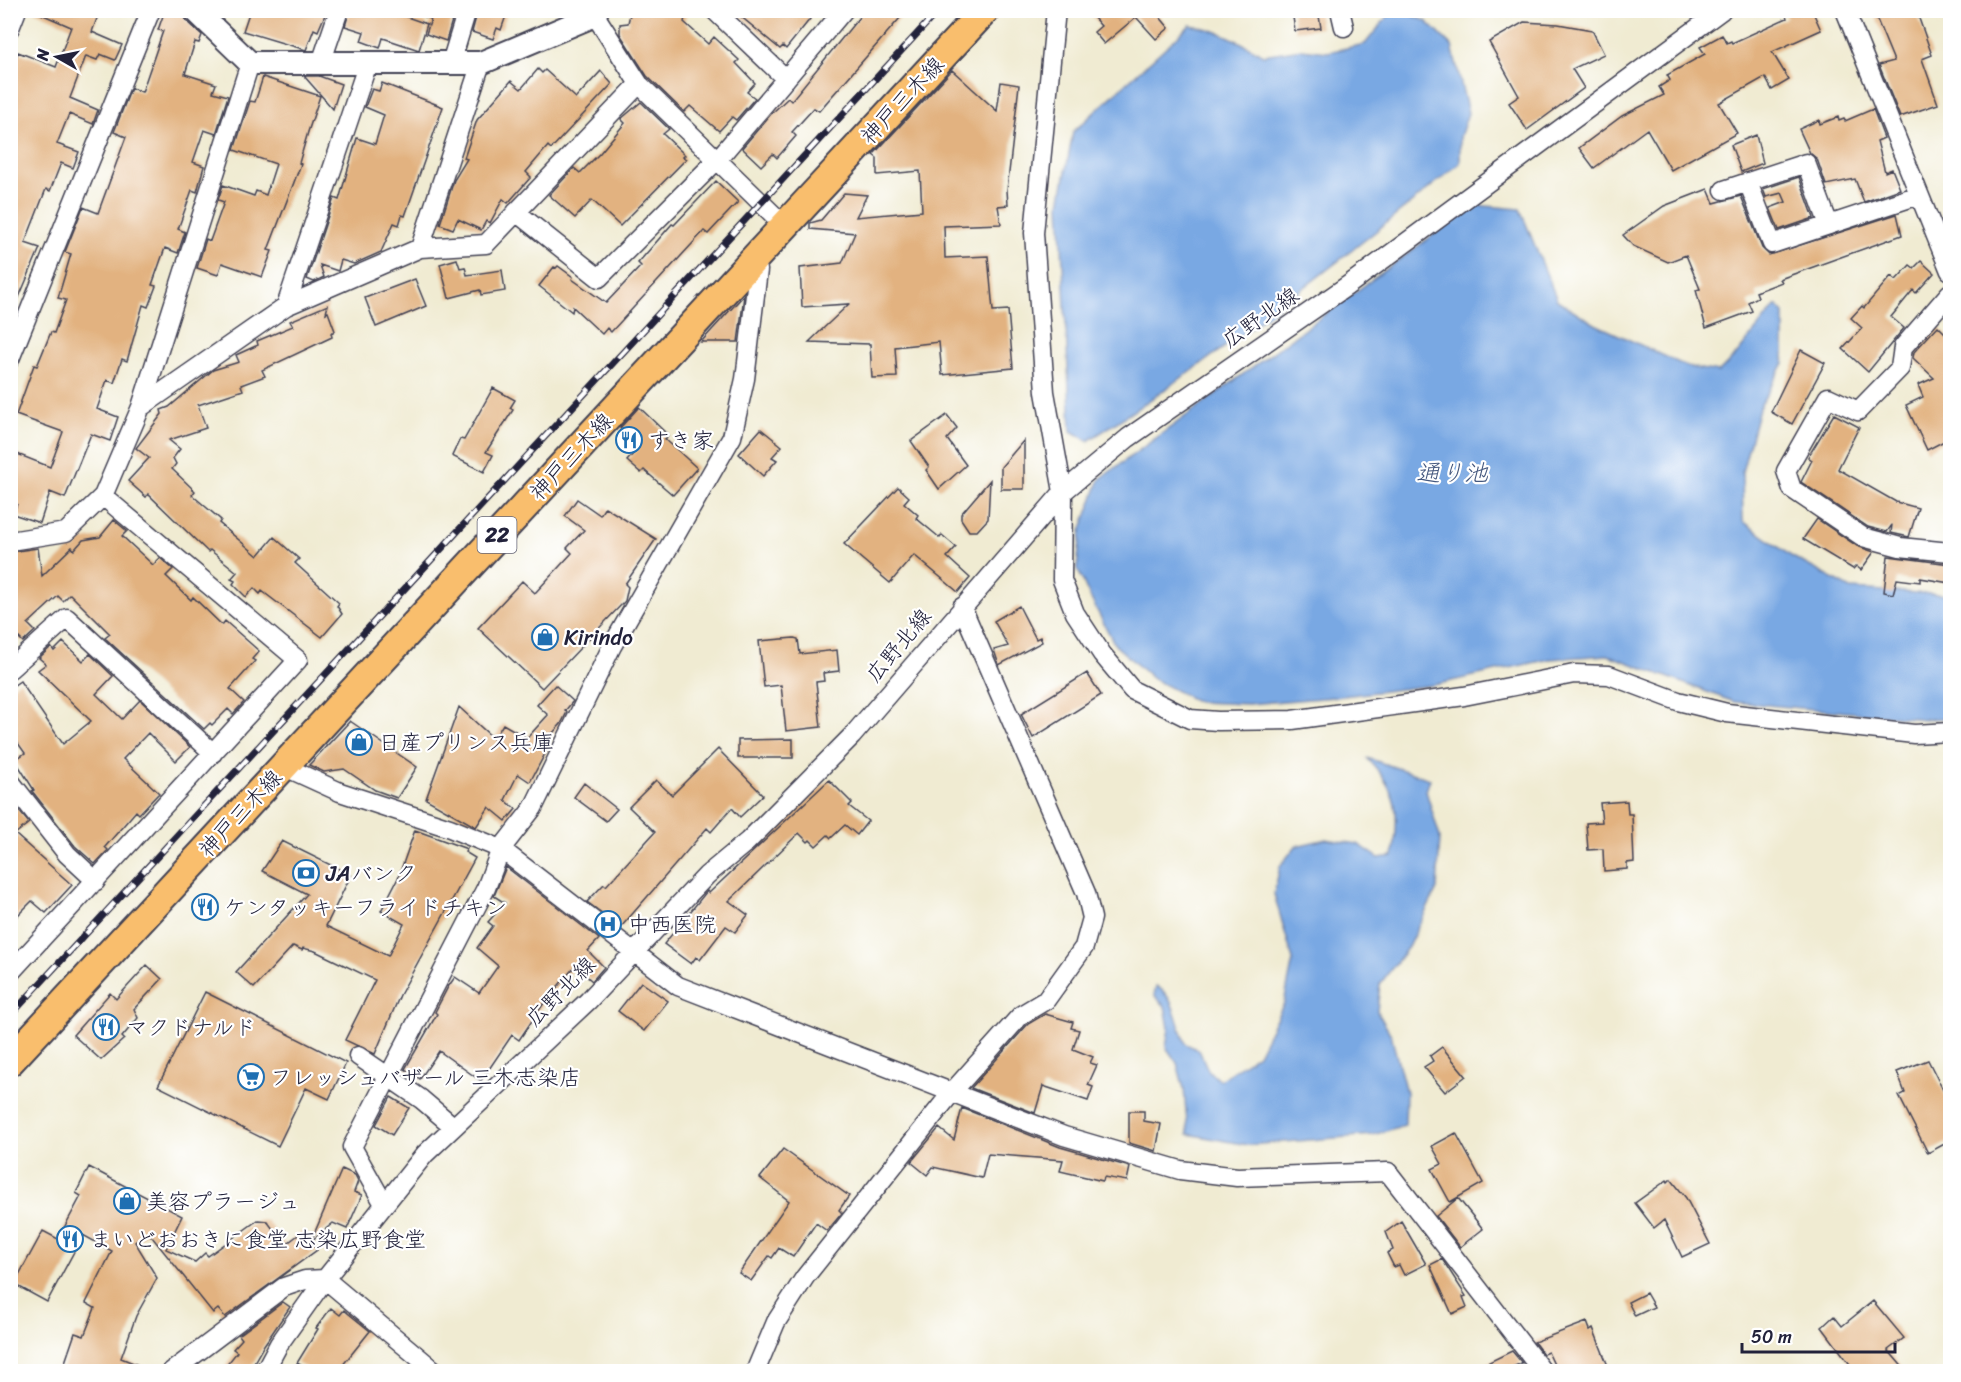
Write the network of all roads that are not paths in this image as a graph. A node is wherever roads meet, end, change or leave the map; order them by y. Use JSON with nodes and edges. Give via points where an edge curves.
{"nodes":[{"id":1,"x":17,"y":10,"type":"edge"},
{"id":2,"x":151,"y":10,"type":"edge"},
{"id":3,"x":195,"y":10,"type":"edge"},
{"id":4,"x":339,"y":10,"type":"edge"},
{"id":5,"x":467,"y":10,"type":"edge"},
{"id":6,"x":714,"y":10,"type":"edge"},
{"id":7,"x":844,"y":10,"type":"edge"},
{"id":8,"x":985,"y":10,"type":"edge"},
{"id":9,"x":1056,"y":10,"type":"edge"},
{"id":10,"x":1722,"y":10,"type":"edge"},
{"id":11,"x":1845,"y":10,"type":"edge"},
{"id":12,"x":596,"y":13,"type":"edge"},
{"id":13,"x":10,"y":28,"type":"edge"},
{"id":14,"x":250,"y":63,"type":"junction"},
{"id":15,"x":321,"y":63,"type":"junction"},
{"id":16,"x":368,"y":63,"type":"junction"},
{"id":17,"x":451,"y":63,"type":"junction"},
{"id":18,"x":481,"y":63,"type":"junction"},
{"id":19,"x":786,"y":79,"type":"junction"},
{"id":20,"x":639,"y":84,"type":"junction"},
{"id":21,"x":718,"y":159,"type":"junction"},
{"id":22,"x":1748,"y":182,"type":"junction"},
{"id":23,"x":1724,"y":190,"type":"dead end"},
{"id":24,"x":1919,"y":195,"type":"junction"},
{"id":25,"x":516,"y":212,"type":"junction"},
{"id":26,"x":1829,"y":225,"type":"junction"},
{"id":27,"x":785,"y":226,"type":"junction"},
{"id":28,"x":420,"y":248,"type":"junction"},
{"id":29,"x":751,"y":262,"type":"junction"},
{"id":30,"x":1950,"y":272,"type":"edge"},
{"id":31,"x":1950,"y":293,"type":"edge"},
{"id":32,"x":286,"y":306,"type":"junction"},
{"id":33,"x":10,"y":359,"type":"edge"},
{"id":34,"x":141,"y":407,"type":"junction"},
{"id":35,"x":1063,"y":492,"type":"junction"},
{"id":36,"x":103,"y":496,"type":"junction"},
{"id":37,"x":10,"y":541,"type":"edge"},
{"id":38,"x":1950,"y":552,"type":"edge"},
{"id":39,"x":962,"y":607,"type":"junction"},
{"id":40,"x":10,"y":669,"type":"edge"},
{"id":41,"x":1950,"y":732,"type":"edge"},
{"id":42,"x":213,"y":753,"type":"junction"},
{"id":43,"x":284,"y":766,"type":"junction"},
{"id":44,"x":10,"y":781,"type":"edge"},
{"id":45,"x":501,"y":849,"type":"junction"},
{"id":46,"x":96,"y":881,"type":"junction"},
{"id":47,"x":632,"y":952,"type":"junction"},
{"id":48,"x":12,"y":967,"type":"edge"},
{"id":49,"x":358,"y":1056,"type":"dead end"},
{"id":50,"x":10,"y":1061,"type":"edge"},
{"id":51,"x":387,"y":1077,"type":"junction"},
{"id":52,"x":953,"y":1091,"type":"junction"},
{"id":53,"x":454,"y":1126,"type":"junction"},
{"id":54,"x":384,"y":1204,"type":"junction"},
{"id":55,"x":325,"y":1279,"type":"junction"},
{"id":56,"x":171,"y":1371,"type":"edge"},
{"id":57,"x":264,"y":1371,"type":"edge"},
{"id":58,"x":436,"y":1371,"type":"edge"},
{"id":59,"x":755,"y":1371,"type":"edge"},
{"id":60,"x":1543,"y":1371,"type":"edge"}],
"edges":[{"from":1,"to":13,"type":"street"},
{"from":2,"to":33,"type":"street"},
{"from":3,"to":14,"type":"street"},
{"from":4,"to":15,"type":"street"},
{"from":5,"to":17,"type":"street"},
{"from":6,"to":19,"type":"street"},
{"from":7,"to":19,"type":"street"},
{"from":8,"to":27,"type":"main road","name":"神戸三木線","number":"22"},
{"from":9,"to":35,"type":"street","via":[[1034,233],[1046,392]]},
{"from":10,"to":35,"type":"street","name":"広野北線","via":[[1347,286],[1128,438]]},
{"from":11,"to":24,"type":"street"},
{"from":12,"to":18,"type":"street"},
{"from":12,"to":20,"type":"street"},
{"from":14,"to":15,"type":"street"},
{"from":14,"to":34,"type":"street"},
{"from":15,"to":16,"type":"street"},
{"from":16,"to":17,"type":"street"},
{"from":16,"to":32,"type":"street"},
{"from":17,"to":18,"type":"street"},
{"from":18,"to":28,"type":"street"},
{"from":19,"to":21,"type":"street"},
{"from":20,"to":21,"type":"street"},
{"from":20,"to":25,"type":"street"},
{"from":21,"to":25,"type":"street","via":[[599,278]]},
{"from":21,"to":27,"type":"street"},
{"from":22,"to":23,"type":"street"},
{"from":22,"to":26,"type":"street","via":[[1772,244]]},
{"from":22,"to":26,"type":"street","via":[[1806,163]]},
{"from":24,"to":26,"type":"street"},
{"from":24,"to":30,"type":"street"},
{"from":25,"to":28,"type":"street","via":[[486,244]]},
{"from":27,"to":29,"type":"main road","name":"神戸三木線","number":"22"},
{"from":28,"to":32,"type":"street"},
{"from":29,"to":43,"type":"main road","name":"神戸三木線","number":"22"},
{"from":29,"to":45,"type":"street","via":[[758,270],[757,281],[745,379],[732,437],[612,646],[533,808]]},
{"from":31,"to":38,"type":"street","via":[[1903,347],[1900,368],[1858,411],[1828,397],[1786,471],[1792,489],[1863,537],[1900,547]]},
{"from":32,"to":34,"type":"street"},
{"from":34,"to":36,"type":"street"},
{"from":35,"to":39,"type":"street","name":"広野北線"},
{"from":35,"to":41,"type":"street","via":[[1062,580],[1075,613],[1132,690],[1190,718],[1302,719],[1464,696],[1574,674],[1609,675],[1678,701],[1727,713],[1914,734]]},
{"from":36,"to":37,"type":"street","via":[[66,532]]},
{"from":36,"to":42,"type":"street","via":[[298,660]]},
{"from":39,"to":47,"type":"street","name":"広野北線","via":[[852,736]]},
{"from":39,"to":52,"type":"street","via":[[1086,893],[1092,918],[1084,947],[1046,1000],[1021,1015]]},
{"from":40,"to":42,"type":"street","via":[[67,618]]},
{"from":42,"to":46,"type":"street"},
{"from":43,"to":45,"type":"street","via":[[340,792]]},
{"from":43,"to":50,"type":"main road","name":"神戸三木線","number":"22"},
{"from":44,"to":46,"type":"street","via":[[67,854]]},
{"from":45,"to":47,"type":"street"},
{"from":45,"to":51,"type":"street","via":[[486,888]]},
{"from":46,"to":48,"type":"street"},
{"from":47,"to":52,"type":"street","via":[[678,987]]},
{"from":47,"to":53,"type":"street","name":"広野北線","via":[[588,1001]]},
{"from":49,"to":51,"type":"street"},
{"from":51,"to":53,"type":"street"},
{"from":51,"to":54,"type":"street","via":[[352,1147]]},
{"from":52,"to":59,"type":"street","via":[[805,1277],[776,1322]]},
{"from":52,"to":60,"type":"street","via":[[1064,1136],[1180,1170],[1237,1177],[1388,1172]]},
{"from":53,"to":54,"type":"street","name":"広野北線"},
{"from":54,"to":55,"type":"street","name":"広野北線"},
{"from":55,"to":56,"type":"street","via":[[284,1287]]},
{"from":55,"to":57,"type":"street","name":"広野北線"},
{"from":55,"to":58,"type":"street"}]}
